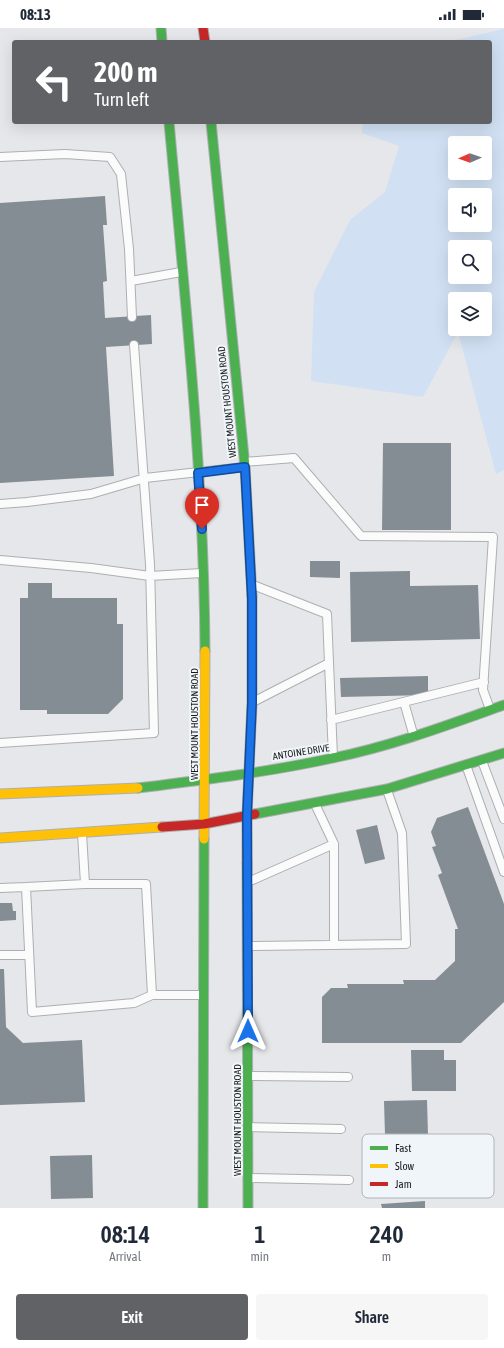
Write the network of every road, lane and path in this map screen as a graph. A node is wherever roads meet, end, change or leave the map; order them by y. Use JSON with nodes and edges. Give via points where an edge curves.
{"nodes":[{"id":1,"x":161,"y":28,"type":"edge"},
{"id":2,"x":204,"y":28,"type":"edge"},
{"id":3,"x":162,"y":40,"type":"edge"},
{"id":4,"x":205,"y":40,"type":"edge"},
{"id":5,"x":169,"y":124,"type":"edge"},
{"id":6,"x":211,"y":124,"type":"edge"},
{"id":7,"x":0,"y":157,"type":"edge"},
{"id":8,"x":182,"y":272,"type":"junction"},
{"id":9,"x":131,"y":280,"type":"junction"},
{"id":10,"x":132,"y":316,"type":"dead end"},
{"id":11,"x":134,"y":345,"type":"dead end"},
{"id":12,"x":244,"y":465,"type":"junction"},
{"id":13,"x":198,"y":473,"type":"junction"},
{"id":14,"x":145,"y":478,"type":"junction"},
{"id":15,"x":0,"y":504,"type":"edge"},
{"id":16,"x":0,"y":560,"type":"edge"},
{"id":17,"x":203,"y":573,"type":"junction"},
{"id":18,"x":150,"y":576,"type":"junction"},
{"id":19,"x":252,"y":584,"type":"junction"},
{"id":20,"x":329,"y":663,"type":"junction"},
{"id":21,"x":484,"y":682,"type":"junction"},
{"id":22,"x":404,"y":702,"type":"junction"},
{"id":23,"x":252,"y":703,"type":"junction"},
{"id":24,"x":504,"y":705,"type":"edge"},
{"id":25,"x":490,"y":710,"type":"junction"},
{"id":26,"x":331,"y":720,"type":"junction"},
{"id":27,"x":414,"y":738,"type":"junction"},
{"id":28,"x":0,"y":742,"type":"edge"},
{"id":29,"x":504,"y":753,"type":"edge"},
{"id":30,"x":333,"y":758,"type":"junction"},
{"id":31,"x":482,"y":760,"type":"junction"},
{"id":32,"x":466,"y":765,"type":"junction"},
{"id":33,"x":250,"y":771,"type":"junction"},
{"id":34,"x":204,"y":780,"type":"junction"},
{"id":35,"x":387,"y":789,"type":"junction"},
{"id":36,"x":0,"y":794,"type":"edge"},
{"id":37,"x":315,"y":803,"type":"junction"},
{"id":38,"x":247,"y":815,"type":"junction"},
{"id":39,"x":504,"y":819,"type":"edge"},
{"id":40,"x":204,"y":824,"type":"junction"},
{"id":41,"x":82,"y":832,"type":"junction"},
{"id":42,"x":0,"y":838,"type":"edge"},
{"id":43,"x":334,"y":844,"type":"junction"},
{"id":44,"x":504,"y":872,"type":"edge"},
{"id":45,"x":248,"y":882,"type":"junction"},
{"id":46,"x":85,"y":884,"type":"junction"},
{"id":47,"x":26,"y":887,"type":"junction"},
{"id":48,"x":0,"y":888,"type":"edge"},
{"id":49,"x":334,"y":945,"type":"junction"},
{"id":50,"x":247,"y":946,"type":"junction"},
{"id":51,"x":0,"y":955,"type":"edge"},
{"id":52,"x":29,"y":955,"type":"junction"},
{"id":53,"x":204,"y":994,"type":"junction"},
{"id":54,"x":152,"y":995,"type":"junction"},
{"id":55,"x":247,"y":1076,"type":"junction"},
{"id":56,"x":348,"y":1077,"type":"dead end"},
{"id":57,"x":247,"y":1127,"type":"junction"},
{"id":58,"x":341,"y":1129,"type":"dead end"},
{"id":59,"x":248,"y":1178,"type":"junction"},
{"id":60,"x":349,"y":1180,"type":"dead end"},
{"id":61,"x":203,"y":1208,"type":"edge"},
{"id":62,"x":248,"y":1208,"type":"edge"}],
"edges":[{"from":1,"to":3,"type":"main road"},
{"from":2,"to":4,"type":"main road"},
{"from":5,"to":8,"type":"main road","name":"WEST MOUNT HOUSTON ROAD"},
{"from":6,"to":12,"type":"main road","name":"WEST MOUNT HOUSTON ROAD"},
{"from":7,"to":9,"type":"lane","via":[[65,154],[110,157],[121,174]]},
{"from":8,"to":9,"type":"lane"},
{"from":8,"to":13,"type":"main road","name":"WEST MOUNT HOUSTON ROAD"},
{"from":9,"to":10,"type":"lane"},
{"from":11,"to":14,"type":"lane"},
{"from":12,"to":13,"type":"lane"},
{"from":12,"to":19,"type":"main road","name":"WEST MOUNT HOUSTON ROAD"},
{"from":12,"to":21,"type":"lane","via":[[294,458],[361,536],[493,537]]},
{"from":13,"to":14,"type":"lane"},
{"from":13,"to":17,"type":"main road","name":"WEST MOUNT HOUSTON ROAD"},
{"from":14,"to":15,"type":"lane","via":[[91,494]]},
{"from":14,"to":18,"type":"lane"},
{"from":16,"to":18,"type":"lane"},
{"from":17,"to":18,"type":"lane"},
{"from":17,"to":34,"type":"main road","name":"WEST MOUNT HOUSTON ROAD"},
{"from":18,"to":28,"type":"lane","via":[[154,733]]},
{"from":19,"to":20,"type":"lane","via":[[327,614]]},
{"from":19,"to":23,"type":"main road","name":"WEST MOUNT HOUSTON ROAD"},
{"from":20,"to":23,"type":"lane"},
{"from":20,"to":26,"type":"lane"},
{"from":21,"to":22,"type":"lane"},
{"from":21,"to":25,"type":"lane"},
{"from":22,"to":26,"type":"lane"},
{"from":22,"to":27,"type":"lane"},
{"from":23,"to":33,"type":"main road","name":"WEST MOUNT HOUSTON ROAD"},
{"from":24,"to":25,"type":"main road","name":"ANTOINE DRIVE"},
{"from":25,"to":27,"type":"main road","name":"ANTOINE DRIVE"},
{"from":26,"to":30,"type":"lane"},
{"from":27,"to":30,"type":"main road","name":"ANTOINE DRIVE"},
{"from":29,"to":31,"type":"main road"},
{"from":30,"to":33,"type":"main road","name":"ANTOINE DRIVE"},
{"from":31,"to":32,"type":"main road"},
{"from":31,"to":39,"type":"lane"},
{"from":32,"to":35,"type":"main road"},
{"from":32,"to":44,"type":"lane"},
{"from":33,"to":34,"type":"main road","name":"ANTOINE DRIVE"},
{"from":33,"to":38,"type":"main road","name":"WEST MOUNT HOUSTON ROAD"},
{"from":34,"to":36,"type":"main road","name":"ANTOINE DRIVE","via":[[128,789]]},
{"from":34,"to":40,"type":"main road","name":"WEST MOUNT HOUSTON ROAD"},
{"from":35,"to":37,"type":"main road"},
{"from":35,"to":49,"type":"lane","via":[[402,833],[406,944]]},
{"from":37,"to":38,"type":"main road"},
{"from":37,"to":43,"type":"lane"},
{"from":38,"to":40,"type":"main road"},
{"from":38,"to":45,"type":"main road","name":"WEST MOUNT HOUSTON ROAD"},
{"from":40,"to":41,"type":"main road"},
{"from":40,"to":53,"type":"main road","name":"WEST MOUNT HOUSTON ROAD"},
{"from":41,"to":42,"type":"main road"},
{"from":41,"to":46,"type":"lane"},
{"from":43,"to":45,"type":"lane"},
{"from":43,"to":49,"type":"lane"},
{"from":45,"to":50,"type":"main road","name":"WEST MOUNT HOUSTON ROAD"},
{"from":46,"to":47,"type":"lane"},
{"from":46,"to":54,"type":"lane","via":[[146,884]]},
{"from":47,"to":48,"type":"lane"},
{"from":47,"to":52,"type":"lane"},
{"from":49,"to":50,"type":"lane"},
{"from":50,"to":55,"type":"main road","name":"WEST MOUNT HOUSTON ROAD"},
{"from":51,"to":52,"type":"lane"},
{"from":52,"to":54,"type":"lane","via":[[32,1012],[134,1003]]},
{"from":53,"to":54,"type":"lane"},
{"from":53,"to":61,"type":"main road","name":"WEST MOUNT HOUSTON ROAD"},
{"from":55,"to":56,"type":"lane"},
{"from":55,"to":57,"type":"main road","name":"WEST MOUNT HOUSTON ROAD"},
{"from":57,"to":58,"type":"lane"},
{"from":57,"to":59,"type":"main road","name":"WEST MOUNT HOUSTON ROAD"},
{"from":59,"to":60,"type":"lane"},
{"from":59,"to":62,"type":"main road","name":"WEST MOUNT HOUSTON ROAD"}]}
